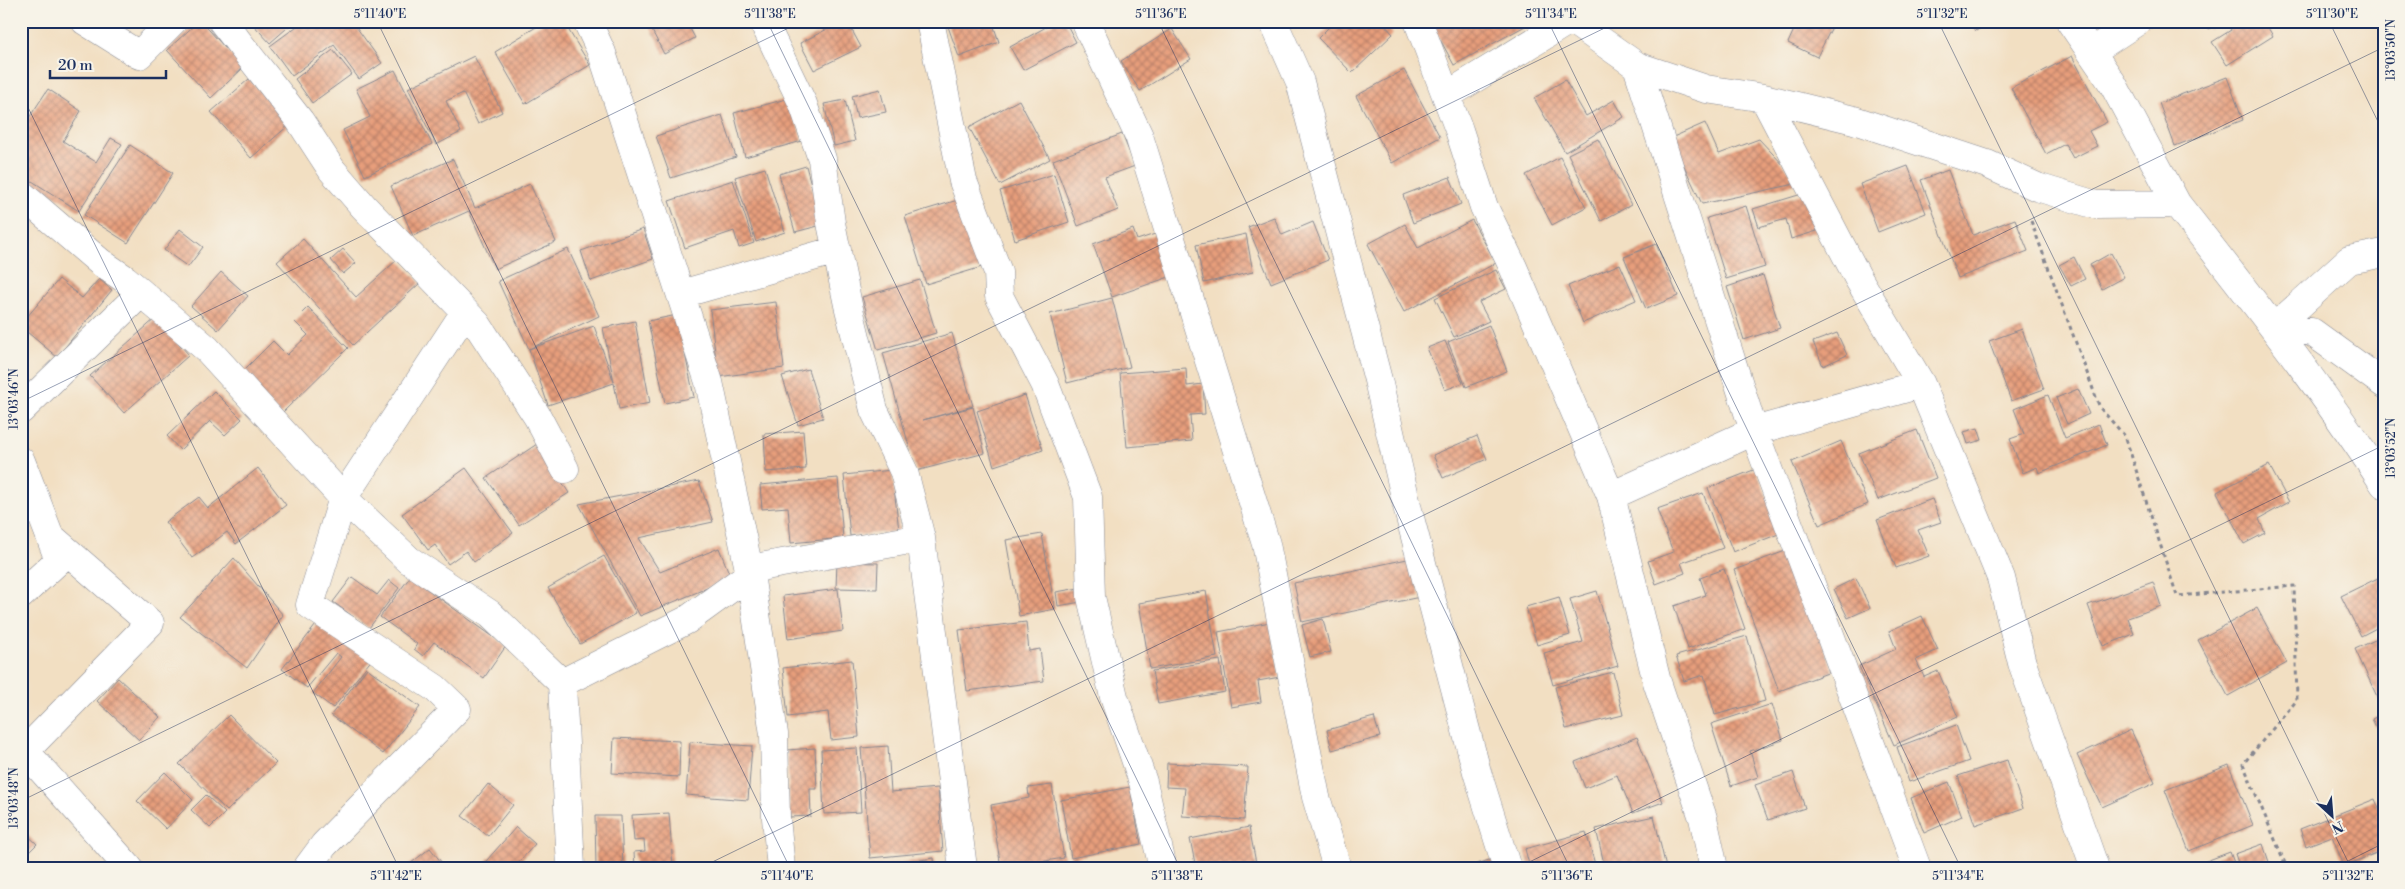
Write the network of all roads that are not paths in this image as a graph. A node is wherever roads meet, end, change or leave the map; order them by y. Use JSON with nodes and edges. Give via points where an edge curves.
{"nodes":[{"id":1,"x":84,"y":21,"type":"edge"},
{"id":2,"x":173,"y":21,"type":"edge"},
{"id":3,"x":222,"y":21,"type":"edge"},
{"id":4,"x":587,"y":21,"type":"edge"},
{"id":5,"x":763,"y":21,"type":"edge"},
{"id":6,"x":930,"y":21,"type":"edge"},
{"id":7,"x":1085,"y":21,"type":"edge"},
{"id":8,"x":1273,"y":21,"type":"edge"},
{"id":9,"x":1418,"y":21,"type":"edge"},
{"id":10,"x":1568,"y":21,"type":"edge"},
{"id":11,"x":1573,"y":21,"type":"edge"},
{"id":12,"x":2070,"y":21,"type":"edge"},
{"id":13,"x":2138,"y":21,"type":"edge"},
{"id":14,"x":2091,"y":52,"type":"junction"},
{"id":15,"x":1637,"y":66,"type":"junction"},
{"id":16,"x":1446,"y":96,"type":"junction"},
{"id":17,"x":1764,"y":98,"type":"junction"},
{"id":18,"x":21,"y":194,"type":"edge"},
{"id":19,"x":2177,"y":204,"type":"junction"},
{"id":20,"x":837,"y":250,"type":"junction"},
{"id":21,"x":2384,"y":253,"type":"edge"},
{"id":22,"x":141,"y":293,"type":"junction"},
{"id":23,"x":681,"y":294,"type":"junction"},
{"id":24,"x":465,"y":312,"type":"junction"},
{"id":25,"x":2275,"y":327,"type":"junction"},
{"id":26,"x":1921,"y":384,"type":"junction"},
{"id":27,"x":2384,"y":384,"type":"edge"},
{"id":28,"x":21,"y":410,"type":"edge"},
{"id":29,"x":1754,"y":431,"type":"junction"},
{"id":30,"x":21,"y":461,"type":"edge"},
{"id":31,"x":565,"y":469,"type":"dead end"},
{"id":32,"x":2384,"y":484,"type":"edge"},
{"id":33,"x":1611,"y":496,"type":"junction"},
{"id":34,"x":343,"y":498,"type":"junction"},
{"id":35,"x":50,"y":536,"type":"junction"},
{"id":36,"x":921,"y":538,"type":"junction"},
{"id":37,"x":750,"y":574,"type":"junction"},
{"id":38,"x":21,"y":595,"type":"edge"},
{"id":39,"x":562,"y":683,"type":"junction"},
{"id":40,"x":129,"y":868,"type":"edge"},
{"id":41,"x":307,"y":868,"type":"edge"},
{"id":42,"x":571,"y":868,"type":"edge"},
{"id":43,"x":781,"y":868,"type":"edge"},
{"id":44,"x":963,"y":868,"type":"edge"},
{"id":45,"x":1163,"y":868,"type":"edge"},
{"id":46,"x":1337,"y":868,"type":"edge"},
{"id":47,"x":1506,"y":868,"type":"edge"},
{"id":48,"x":1714,"y":868,"type":"edge"},
{"id":49,"x":1917,"y":868,"type":"edge"},
{"id":50,"x":2095,"y":868,"type":"edge"}],
"edges":[{"from":1,"to":2,"type":"street","via":[[139,55]]},
{"from":3,"to":24,"type":"street","via":[[300,121],[332,170]]},
{"from":4,"to":23,"type":"street","via":[[602,52]]},
{"from":5,"to":20,"type":"street","via":[[802,104],[822,159]]},
{"from":6,"to":45,"type":"street","via":[[963,181],[998,272],[999,296],[1045,384],[1088,497],[1091,597],[1114,697],[1143,782]]},
{"from":7,"to":46,"type":"street","via":[[1139,136],[1266,544],[1316,797]]},
{"from":8,"to":47,"type":"street","via":[[1300,82],[1378,380],[1409,514],[1477,772]]},
{"from":9,"to":16,"type":"street"},
{"from":10,"to":16,"type":"street"},
{"from":11,"to":15,"type":"street"},
{"from":12,"to":14,"type":"street"},
{"from":13,"to":14,"type":"street"},
{"from":14,"to":19,"type":"street","via":[[2113,84]]},
{"from":15,"to":17,"type":"street","via":[[1706,89]]},
{"from":15,"to":29,"type":"street"},
{"from":16,"to":33,"type":"street","via":[[1484,207]]},
{"from":17,"to":19,"type":"street","via":[[1854,120],[1987,164],[2037,188],[2096,205]]},
{"from":17,"to":26,"type":"street","via":[[1858,278]]},
{"from":18,"to":22,"type":"street"},
{"from":19,"to":25,"type":"street"},
{"from":20,"to":23,"type":"street"},
{"from":20,"to":36,"type":"street","via":[[874,410],[904,472]]},
{"from":21,"to":25,"type":"street","via":[[2349,260]]},
{"from":22,"to":28,"type":"street"},
{"from":22,"to":34,"type":"street","via":[[207,349]]},
{"from":23,"to":37,"type":"street","via":[[709,382]]},
{"from":24,"to":31,"type":"street","via":[[477,324],[537,416]]},
{"from":24,"to":34,"type":"street"},
{"from":25,"to":27,"type":"street","via":[[2312,332]]},
{"from":25,"to":32,"type":"street"},
{"from":26,"to":29,"type":"street"},
{"from":26,"to":50,"type":"street","via":[[2001,578],[2022,662]]},
{"from":29,"to":33,"type":"street"},
{"from":29,"to":49,"type":"street"},
{"from":30,"to":35,"type":"street"},
{"from":33,"to":48,"type":"street","via":[[1657,682],[1703,818]]},
{"from":34,"to":39,"type":"street","via":[[409,560],[490,614]]},
{"from":34,"to":41,"type":"street","via":[[310,605],[435,688],[456,709],[324,845]]},
{"from":35,"to":38,"type":"street","via":[[59,560]]},
{"from":35,"to":40,"type":"street","via":[[150,623],[25,751]]},
{"from":36,"to":37,"type":"street","via":[[760,567]]},
{"from":36,"to":44,"type":"street"},
{"from":37,"to":39,"type":"street","via":[[687,620]]},
{"from":37,"to":43,"type":"street","via":[[774,734]]},
{"from":39,"to":42,"type":"street"}]}
